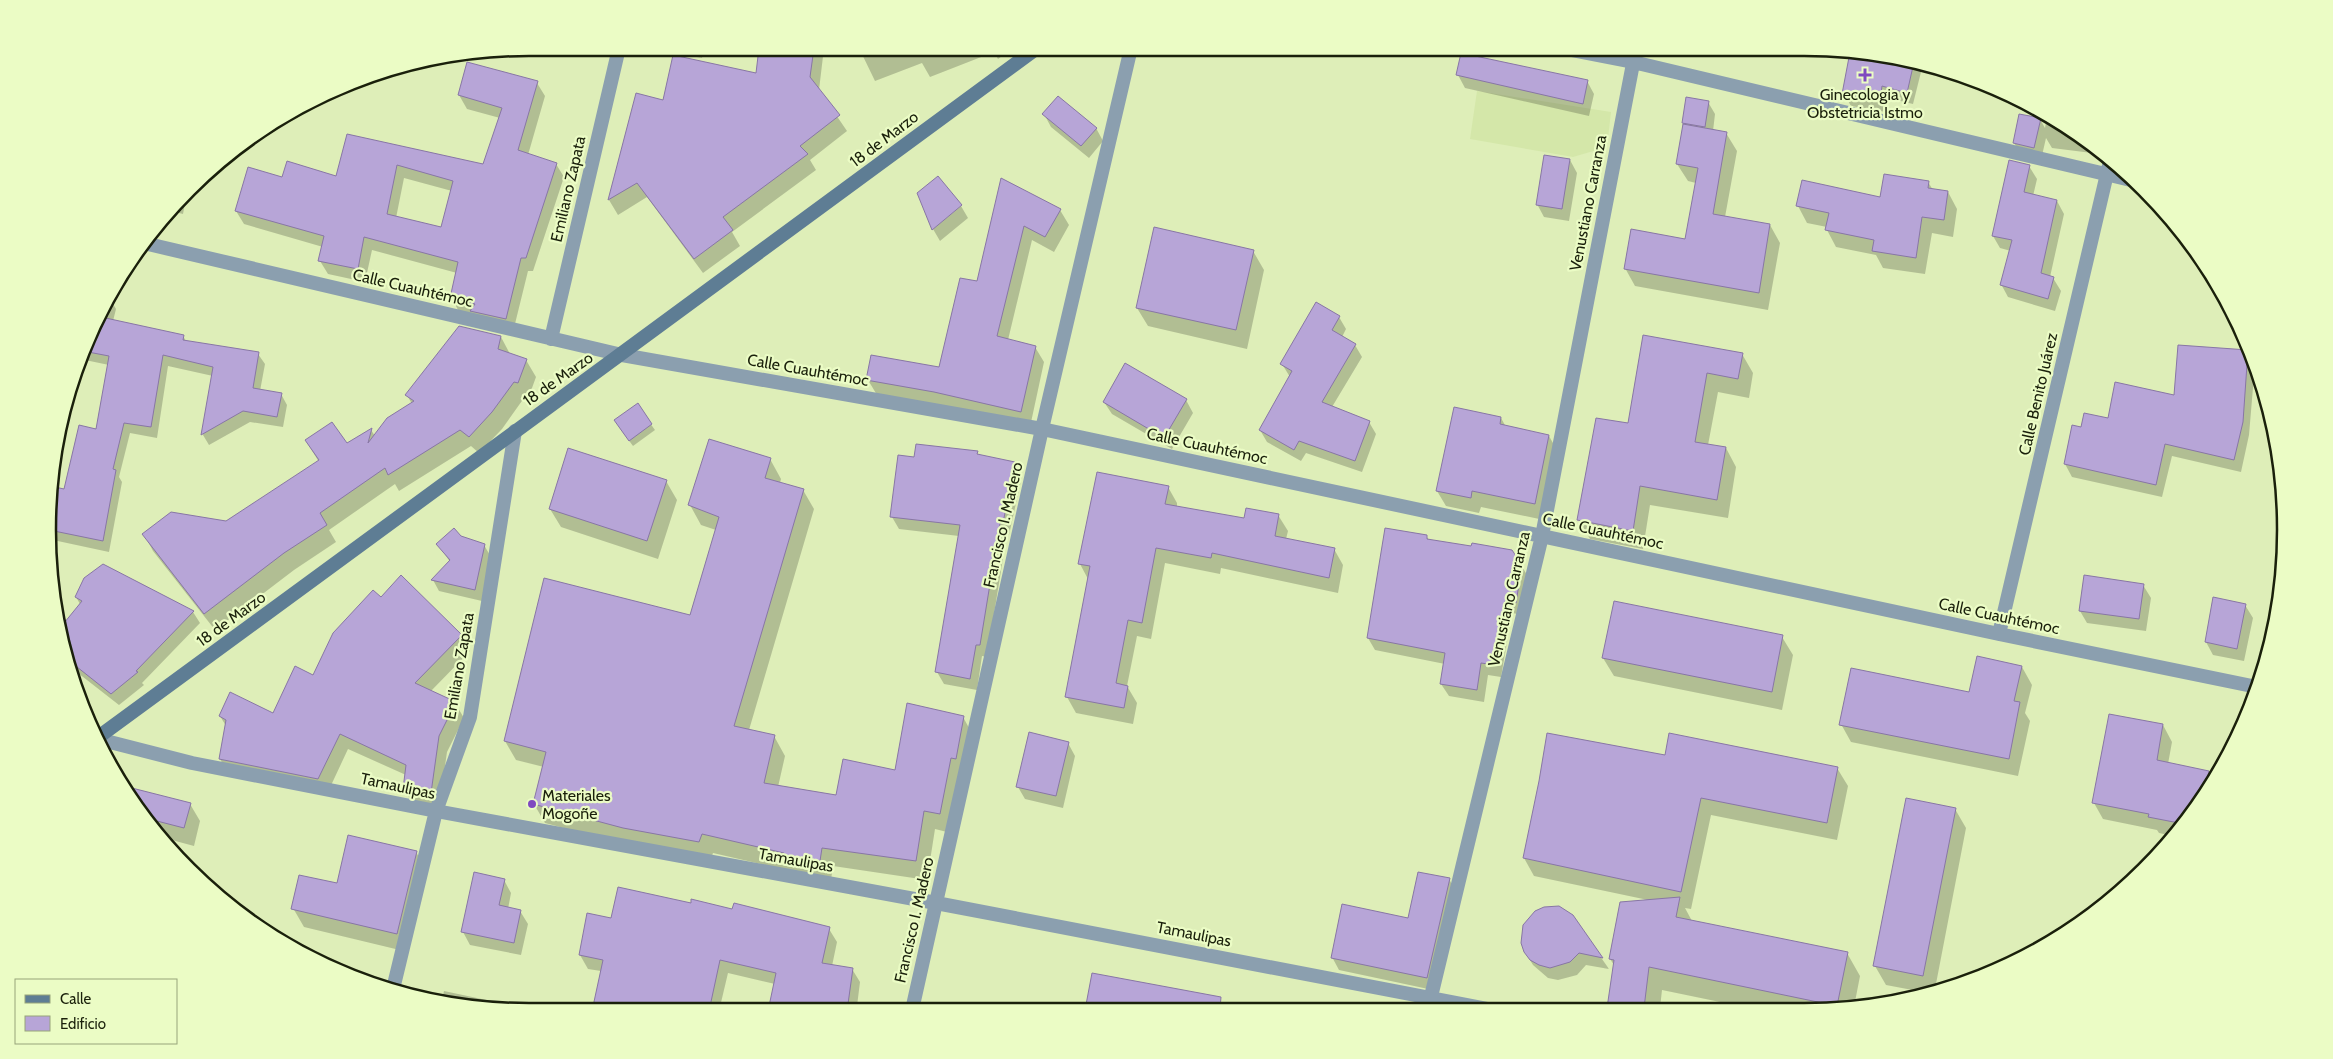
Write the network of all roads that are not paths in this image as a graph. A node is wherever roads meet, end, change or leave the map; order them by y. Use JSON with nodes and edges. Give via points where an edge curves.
{"nodes":[{"id":1,"x":617,"y":56,"type":"edge"},
{"id":2,"x":1026,"y":56,"type":"edge"},
{"id":3,"x":1129,"y":56,"type":"edge"},
{"id":4,"x":1602,"y":56,"type":"edge"},
{"id":5,"x":1634,"y":56,"type":"edge"},
{"id":6,"x":1633,"y":62,"type":"junction"},
{"id":7,"x":2107,"y":167,"type":"edge"},
{"id":8,"x":2109,"y":168,"type":"edge"},
{"id":9,"x":151,"y":245,"type":"edge"},
{"id":10,"x":551,"y":339,"type":"junction"},
{"id":11,"x":622,"y":355,"type":"junction"},
{"id":12,"x":1042,"y":429,"type":"junction"},
{"id":13,"x":515,"y":431,"type":"junction"},
{"id":14,"x":1542,"y":536,"type":"junction"},
{"id":15,"x":1999,"y":634,"type":"junction"},
{"id":16,"x":2251,"y":686,"type":"edge"},
{"id":17,"x":103,"y":735,"type":"edge"},
{"id":18,"x":106,"y":741,"type":"edge"},
{"id":19,"x":436,"y":812,"type":"junction"},
{"id":20,"x":936,"y":903,"type":"junction"},
{"id":21,"x":394,"y":983,"type":"edge"},
{"id":22,"x":914,"y":1003,"type":"edge"},
{"id":23,"x":1430,"y":1003,"type":"edge"}],
"edges":[{"from":1,"to":10,"type":"street","name":"Emiliano Zapata"},
{"from":2,"to":11,"type":"main road","name":"18 de Marzo"},
{"from":3,"to":12,"type":"street","name":"Francisco I. Madero"},
{"from":4,"to":6,"type":"street"},
{"from":5,"to":6,"type":"street","name":"Venustiano Carranza"},
{"from":6,"to":7,"type":"street"},
{"from":6,"to":14,"type":"street","name":"Venustiano Carranza"},
{"from":8,"to":15,"type":"street","name":"Calle Benito Juárez"},
{"from":9,"to":10,"type":"street","name":"Calle Cuauhtémoc"},
{"from":10,"to":11,"type":"street","name":"Calle Cuauhtémoc"},
{"from":11,"to":12,"type":"street","name":"Calle Cuauhtémoc"},
{"from":11,"to":13,"type":"main road","name":"18 de Marzo"},
{"from":12,"to":14,"type":"street","name":"Calle Cuauhtémoc"},
{"from":12,"to":20,"type":"street","name":"Francisco I. Madero"},
{"from":13,"to":17,"type":"main road","name":"18 de Marzo"},
{"from":13,"to":19,"type":"street","name":"Emiliano Zapata","via":[[470,716]]},
{"from":14,"to":15,"type":"street","name":"Calle Cuauhtémoc"},
{"from":14,"to":23,"type":"street","name":"Venustiano Carranza"},
{"from":15,"to":16,"type":"street","name":"Calle Cuauhtémoc"},
{"from":18,"to":19,"type":"street","name":"Tamaulipas","via":[[192,763]]},
{"from":19,"to":20,"type":"street","name":"Tamaulipas"},
{"from":19,"to":21,"type":"street","name":"Emiliano Zapata"},
{"from":20,"to":22,"type":"street","name":"Francisco I. Madero"},
{"from":20,"to":23,"type":"street","name":"Tamaulipas"}]}
